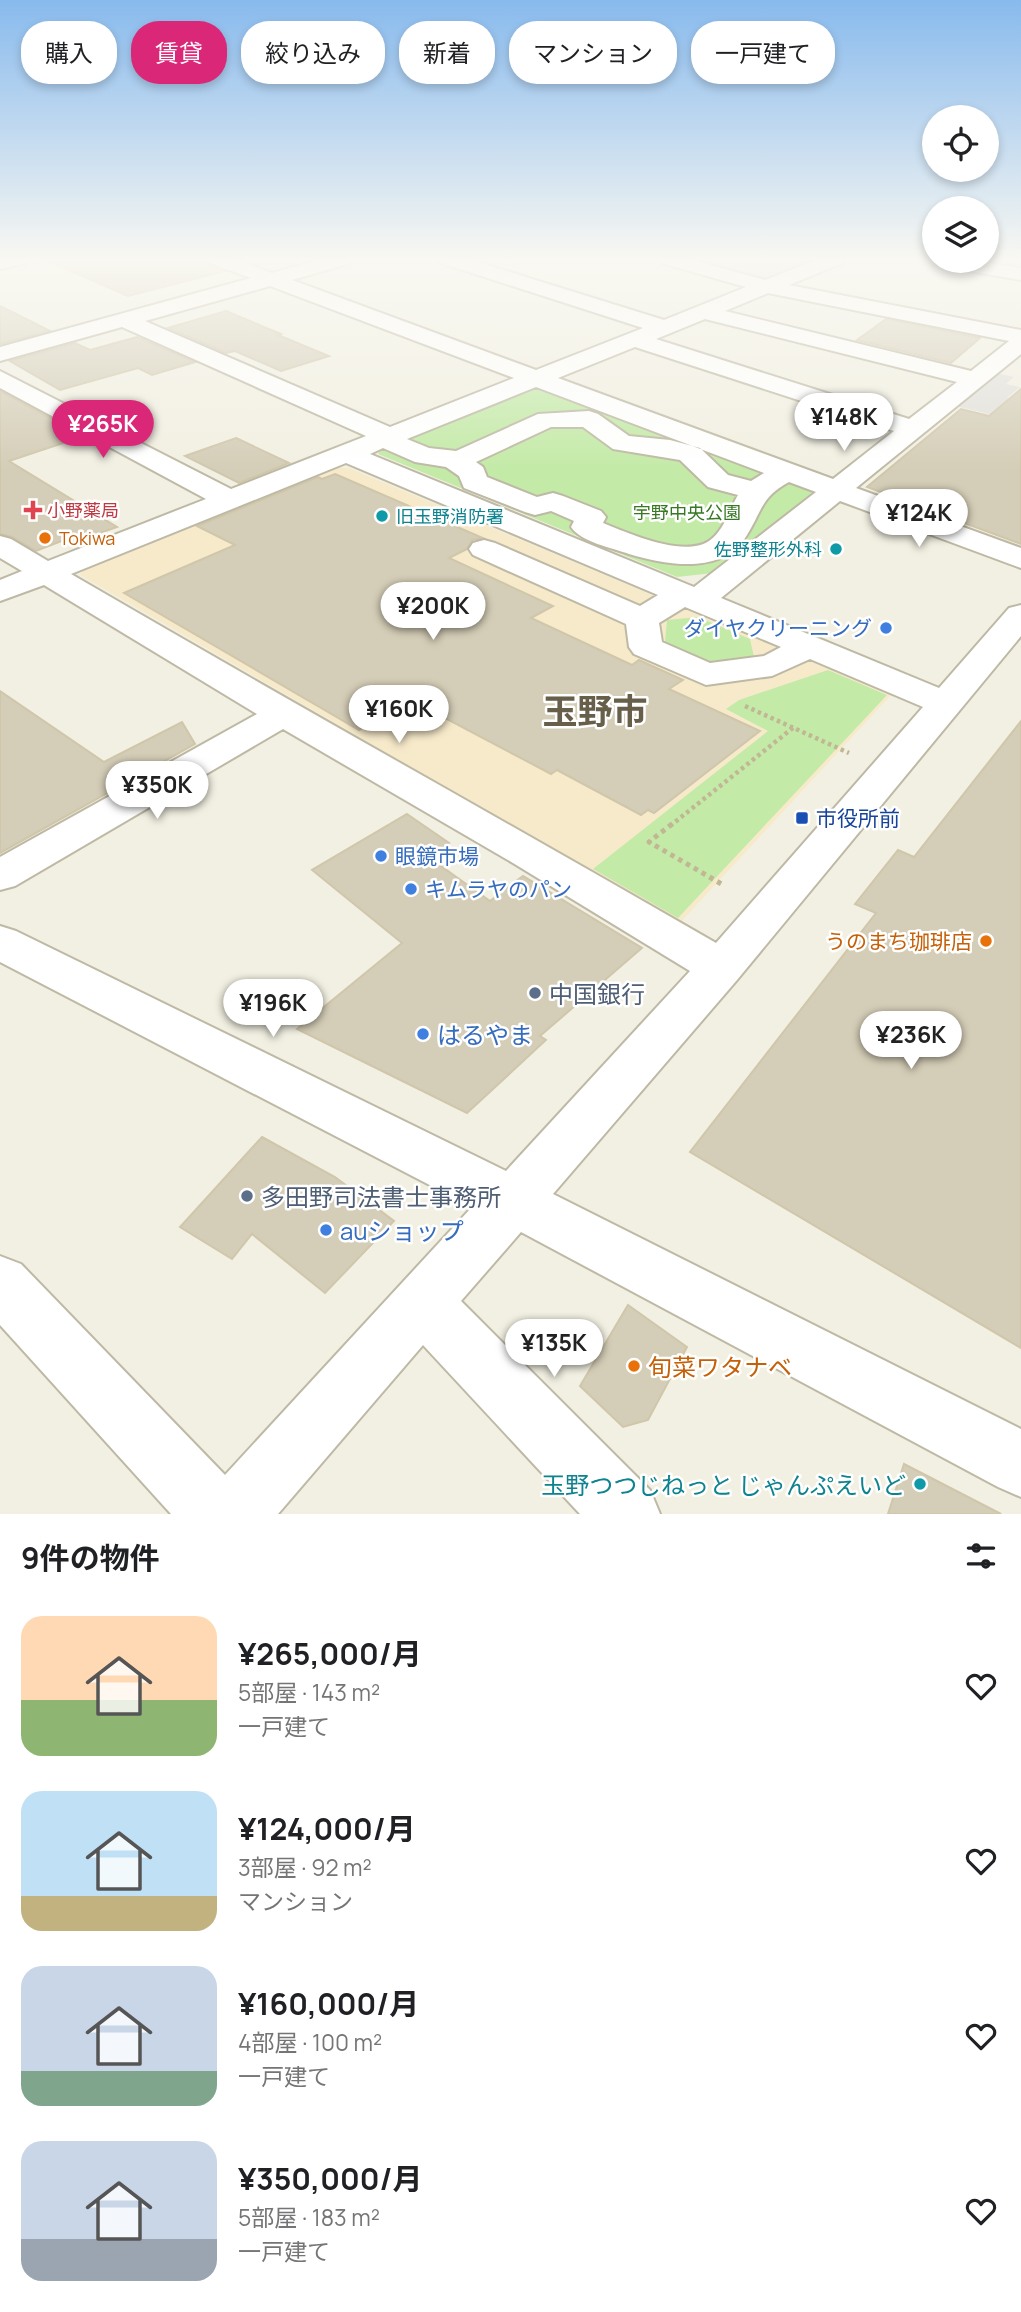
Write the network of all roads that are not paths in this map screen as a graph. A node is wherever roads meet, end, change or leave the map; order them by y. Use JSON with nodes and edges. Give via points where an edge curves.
{"nodes":[{"id":1,"x":90,"y":330,"type":"edge"},
{"id":2,"x":146,"y":330,"type":"edge"},
{"id":3,"x":405,"y":330,"type":"edge"},
{"id":4,"x":657,"y":330,"type":"edge"},
{"id":5,"x":774,"y":330,"type":"edge"},
{"id":6,"x":984,"y":330,"type":"edge"},
{"id":7,"x":1021,"y":337,"type":"edge"},
{"id":8,"x":634,"y":339,"type":"junction"},
{"id":9,"x":1021,"y":344,"type":"edge"},
{"id":10,"x":0,"y":354,"type":"edge"},
{"id":11,"x":0,"y":377,"type":"edge"},
{"id":12,"x":534,"y":378,"type":"junction"},
{"id":13,"x":975,"y":380,"type":"junction"},
{"id":14,"x":566,"y":390,"type":"junction"},
{"id":15,"x":589,"y":419,"type":"junction"},
{"id":16,"x":913,"y":429,"type":"junction"},
{"id":17,"x":385,"y":437,"type":"junction"},
{"id":18,"x":345,"y":453,"type":"junction"},
{"id":19,"x":456,"y":460,"type":"junction"},
{"id":20,"x":786,"y":472,"type":"junction"},
{"id":21,"x":754,"y":491,"type":"junction"},
{"id":22,"x":835,"y":491,"type":"junction"},
{"id":23,"x":229,"y":500,"type":"junction"},
{"id":24,"x":0,"y":545,"type":"edge"},
{"id":25,"x":484,"y":549,"type":"dead end"},
{"id":26,"x":683,"y":555,"type":"junction"},
{"id":27,"x":1021,"y":559,"type":"edge"},
{"id":28,"x":47,"y":572,"type":"junction"},
{"id":29,"x":0,"y":591,"type":"edge"},
{"id":30,"x":695,"y":596,"type":"junction"},
{"id":31,"x":1021,"y":615,"type":"edge"},
{"id":32,"x":642,"y":619,"type":"junction"},
{"id":33,"x":808,"y":647,"type":"junction"},
{"id":34,"x":944,"y":703,"type":"junction"},
{"id":35,"x":283,"y":714,"type":"junction"},
{"id":36,"x":0,"y":876,"type":"edge"},
{"id":37,"x":0,"y":942,"type":"edge"},
{"id":38,"x":721,"y":968,"type":"junction"},
{"id":39,"x":513,"y":1201,"type":"junction"},
{"id":40,"x":0,"y":1283,"type":"edge"},
{"id":41,"x":422,"y":1302,"type":"junction"},
{"id":42,"x":1021,"y":1464,"type":"edge"},
{"id":43,"x":216,"y":1514,"type":"edge"},
{"id":44,"x":234,"y":1514,"type":"edge"},
{"id":45,"x":626,"y":1514,"type":"edge"}],
"edges":[{"from":1,"to":10,"type":"street"},
{"from":2,"to":17,"type":"street"},
{"from":3,"to":12,"type":"street"},
{"from":4,"to":8,"type":"street"},
{"from":5,"to":13,"type":"street"},
{"from":6,"to":7,"type":"street"},
{"from":8,"to":12,"type":"street"},
{"from":8,"to":16,"type":"street"},
{"from":9,"to":13,"type":"street"},
{"from":11,"to":23,"type":"street"},
{"from":12,"to":14,"type":"street"},
{"from":12,"to":17,"type":"street"},
{"from":13,"to":16,"type":"street"},
{"from":14,"to":15,"type":"street","via":[[545,398]]},
{"from":14,"to":20,"type":"street"},
{"from":15,"to":19,"type":"street","via":[[547,419]]},
{"from":15,"to":21,"type":"street","via":[[615,440],[690,454],[718,481]]},
{"from":16,"to":22,"type":"street"},
{"from":17,"to":18,"type":"street"},
{"from":17,"to":19,"type":"street","via":[[425,456]]},
{"from":18,"to":23,"type":"street"},
{"from":18,"to":30,"type":"street"},
{"from":19,"to":26,"type":"street","via":[[474,473],[474,482],[535,506],[553,502],[591,517],[586,527],[636,548]]},
{"from":20,"to":21,"type":"street"},
{"from":20,"to":22,"type":"street"},
{"from":21,"to":26,"type":"street","via":[[731,537],[713,549]]},
{"from":22,"to":27,"type":"street"},
{"from":22,"to":30,"type":"street"},
{"from":23,"to":28,"type":"street"},
{"from":24,"to":28,"type":"street"},
{"from":25,"to":32,"type":"street"},
{"from":26,"to":30,"type":"street"},
{"from":28,"to":29,"type":"street"},
{"from":28,"to":35,"type":"street"},
{"from":30,"to":32,"type":"street"},
{"from":30,"to":33,"type":"street"},
{"from":31,"to":34,"type":"street"},
{"from":32,"to":33,"type":"street","via":[[646,646],[706,674],[772,665]]},
{"from":33,"to":34,"type":"street"},
{"from":34,"to":38,"type":"street"},
{"from":35,"to":36,"type":"street"},
{"from":35,"to":38,"type":"street"},
{"from":37,"to":39,"type":"street"},
{"from":38,"to":39,"type":"street"},
{"from":39,"to":41,"type":"street"},
{"from":39,"to":42,"type":"street"},
{"from":40,"to":43,"type":"street"},
{"from":41,"to":44,"type":"street"},
{"from":41,"to":45,"type":"street"}]}
